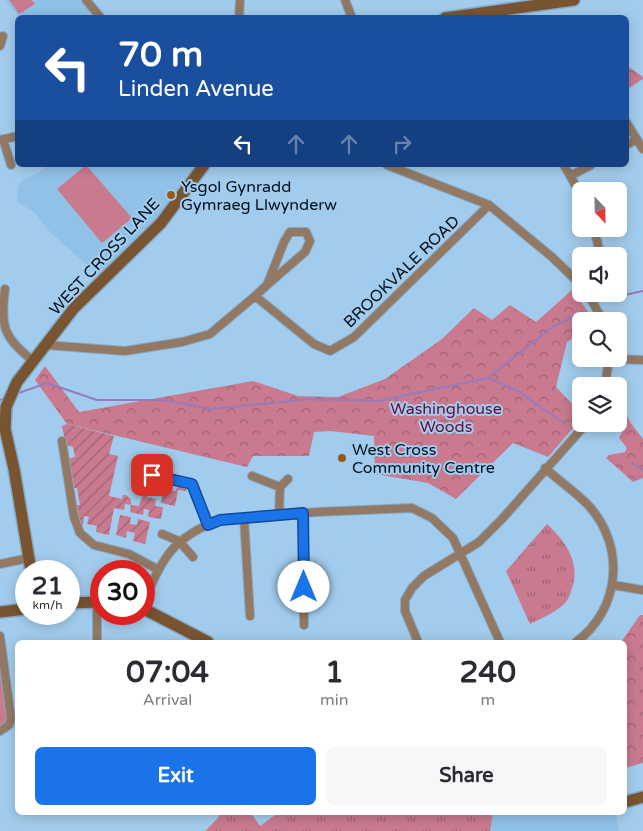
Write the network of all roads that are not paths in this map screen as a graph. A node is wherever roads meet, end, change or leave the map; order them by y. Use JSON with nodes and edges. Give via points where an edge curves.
{"nodes":[{"id":1,"x":86,"y":0,"type":"edge"},
{"id":2,"x":240,"y":0,"type":"edge"},
{"id":3,"x":345,"y":0,"type":"edge"},
{"id":4,"x":574,"y":0,"type":"edge"},
{"id":5,"x":98,"y":15,"type":"edge"},
{"id":6,"x":239,"y":15,"type":"edge"},
{"id":7,"x":351,"y":15,"type":"edge"},
{"id":8,"x":474,"y":15,"type":"edge"},
{"id":9,"x":629,"y":127,"type":"edge"},
{"id":10,"x":15,"y":137,"type":"edge"},
{"id":11,"x":2,"y":139,"type":"edge"},
{"id":12,"x":637,"y":139,"type":"junction"},
{"id":13,"x":629,"y":143,"type":"edge"},
{"id":14,"x":643,"y":149,"type":"edge"},
{"id":15,"x":11,"y":165,"type":"dead end"},
{"id":16,"x":203,"y":167,"type":"edge"},
{"id":17,"x":392,"y":167,"type":"edge"},
{"id":18,"x":565,"y":167,"type":"edge"},
{"id":19,"x":587,"y":167,"type":"edge"},
{"id":20,"x":572,"y":176,"type":"junction"},
{"id":21,"x":575,"y":182,"type":"edge"},
{"id":22,"x":489,"y":205,"type":"junction"},
{"id":23,"x":572,"y":277,"type":"edge"},
{"id":24,"x":268,"y":285,"type":"junction"},
{"id":25,"x":5,"y":289,"type":"dead end"},
{"id":26,"x":255,"y":296,"type":"junction"},
{"id":27,"x":46,"y":345,"type":"junction"},
{"id":28,"x":627,"y":360,"type":"edge"},
{"id":29,"x":643,"y":360,"type":"edge"},
{"id":30,"x":33,"y":361,"type":"junction"},
{"id":31,"x":579,"y":432,"type":"edge"},
{"id":32,"x":62,"y":441,"type":"dead end"},
{"id":33,"x":545,"y":468,"type":"junction"},
{"id":34,"x":152,"y":475,"type":"dead end"},
{"id":35,"x":252,"y":476,"type":"dead end"},
{"id":36,"x":288,"y":479,"type":"dead end"},
{"id":37,"x":280,"y":486,"type":"junction"},
{"id":38,"x":303,"y":513,"type":"junction"},
{"id":39,"x":279,"y":515,"type":"junction"},
{"id":40,"x":244,"y":518,"type":"junction"},
{"id":41,"x":208,"y":525,"type":"junction"},
{"id":42,"x":162,"y":534,"type":"dead end"},
{"id":43,"x":179,"y":541,"type":"junction"},
{"id":44,"x":461,"y":553,"type":"junction"},
{"id":45,"x":193,"y":557,"type":"dead end"},
{"id":46,"x":29,"y":558,"type":"joint"},
{"id":47,"x":0,"y":564,"type":"edge"},
{"id":48,"x":157,"y":569,"type":"junction"},
{"id":49,"x":155,"y":574,"type":"edge"},
{"id":50,"x":613,"y":585,"type":"junction"},
{"id":51,"x":643,"y":590,"type":"edge"},
{"id":52,"x":15,"y":610,"type":"edge"},
{"id":53,"x":0,"y":612,"type":"edge"},
{"id":54,"x":155,"y":615,"type":"edge"},
{"id":55,"x":250,"y":616,"type":"dead end"},
{"id":56,"x":98,"y":625,"type":"edge"},
{"id":57,"x":304,"y":625,"type":"dead end"},
{"id":58,"x":0,"y":636,"type":"edge"},
{"id":59,"x":97,"y":640,"type":"edge"},
{"id":60,"x":204,"y":640,"type":"edge"},
{"id":61,"x":417,"y":640,"type":"edge"},
{"id":62,"x":499,"y":640,"type":"edge"},
{"id":63,"x":579,"y":640,"type":"edge"},
{"id":64,"x":0,"y":731,"type":"edge"},
{"id":65,"x":643,"y":798,"type":"edge"},
{"id":66,"x":627,"y":802,"type":"edge"}],
"edges":[{"from":1,"to":5,"type":"street"},
{"from":2,"to":6,"type":"street"},
{"from":3,"to":7,"type":"street"},
{"from":4,"to":8,"type":"street"},
{"from":9,"to":12,"type":"street"},
{"from":10,"to":11,"type":"street"},
{"from":11,"to":15,"type":"street"},
{"from":12,"to":13,"type":"street"},
{"from":12,"to":14,"type":"street"},
{"from":16,"to":27,"type":"street","name":"WEST CROSS LANE","via":[[161,223],[74,308]]},
{"from":17,"to":22,"type":"street"},
{"from":18,"to":20,"type":"street"},
{"from":19,"to":20,"type":"street"},
{"from":20,"to":21,"type":"street"},
{"from":22,"to":23,"type":"street"},
{"from":22,"to":26,"type":"street","name":"BROOKVALE ROAD","via":[[354,337],[330,351],[314,344]]},
{"from":24,"to":24,"type":"street","via":[[290,232],[306,232],[310,241],[305,252]]},
{"from":24,"to":26,"type":"street"},
{"from":25,"to":30,"type":"street","via":[[0,312],[2,329],[14,345]]},
{"from":26,"to":27,"type":"street","via":[[210,334],[182,342],[125,351]]},
{"from":27,"to":30,"type":"street","name":"WEST CROSS LANE"},
{"from":28,"to":29,"type":"street"},
{"from":30,"to":46,"type":"street","name":"WEST CROSS LANE","via":[[16,384],[6,407],[5,430]]},
{"from":31,"to":33,"type":"street"},
{"from":32,"to":48,"type":"street","via":[[74,517],[80,533],[94,545],[129,554]]},
{"from":33,"to":44,"type":"street","via":[[502,519],[479,542]]},
{"from":33,"to":50,"type":"street","via":[[588,506],[604,527],[614,558]]},
{"from":34,"to":41,"type":"street","via":[[192,484]]},
{"from":35,"to":37,"type":"street"},
{"from":36,"to":37,"type":"street"},
{"from":37,"to":39,"type":"street"},
{"from":38,"to":39,"type":"street"},
{"from":38,"to":44,"type":"street","via":[[412,508],[444,528]]},
{"from":38,"to":57,"type":"street"},
{"from":39,"to":40,"type":"street"},
{"from":40,"to":41,"type":"street","via":[[220,520]]},
{"from":40,"to":55,"type":"street"},
{"from":41,"to":43,"type":"street"},
{"from":42,"to":43,"type":"street"},
{"from":43,"to":45,"type":"street"},
{"from":43,"to":48,"type":"street"},
{"from":44,"to":61,"type":"street","via":[[424,576],[408,595],[405,611]]},
{"from":44,"to":62,"type":"street"},
{"from":46,"to":47,"type":"street"},
{"from":48,"to":49,"type":"street"},
{"from":50,"to":51,"type":"street"},
{"from":50,"to":63,"type":"street","via":[[601,617]]},
{"from":52,"to":53,"type":"street"},
{"from":54,"to":60,"type":"street"},
{"from":56,"to":59,"type":"street"},
{"from":58,"to":64,"type":"street","via":[[11,718],[9,725]]},
{"from":65,"to":66,"type":"street"}]}
